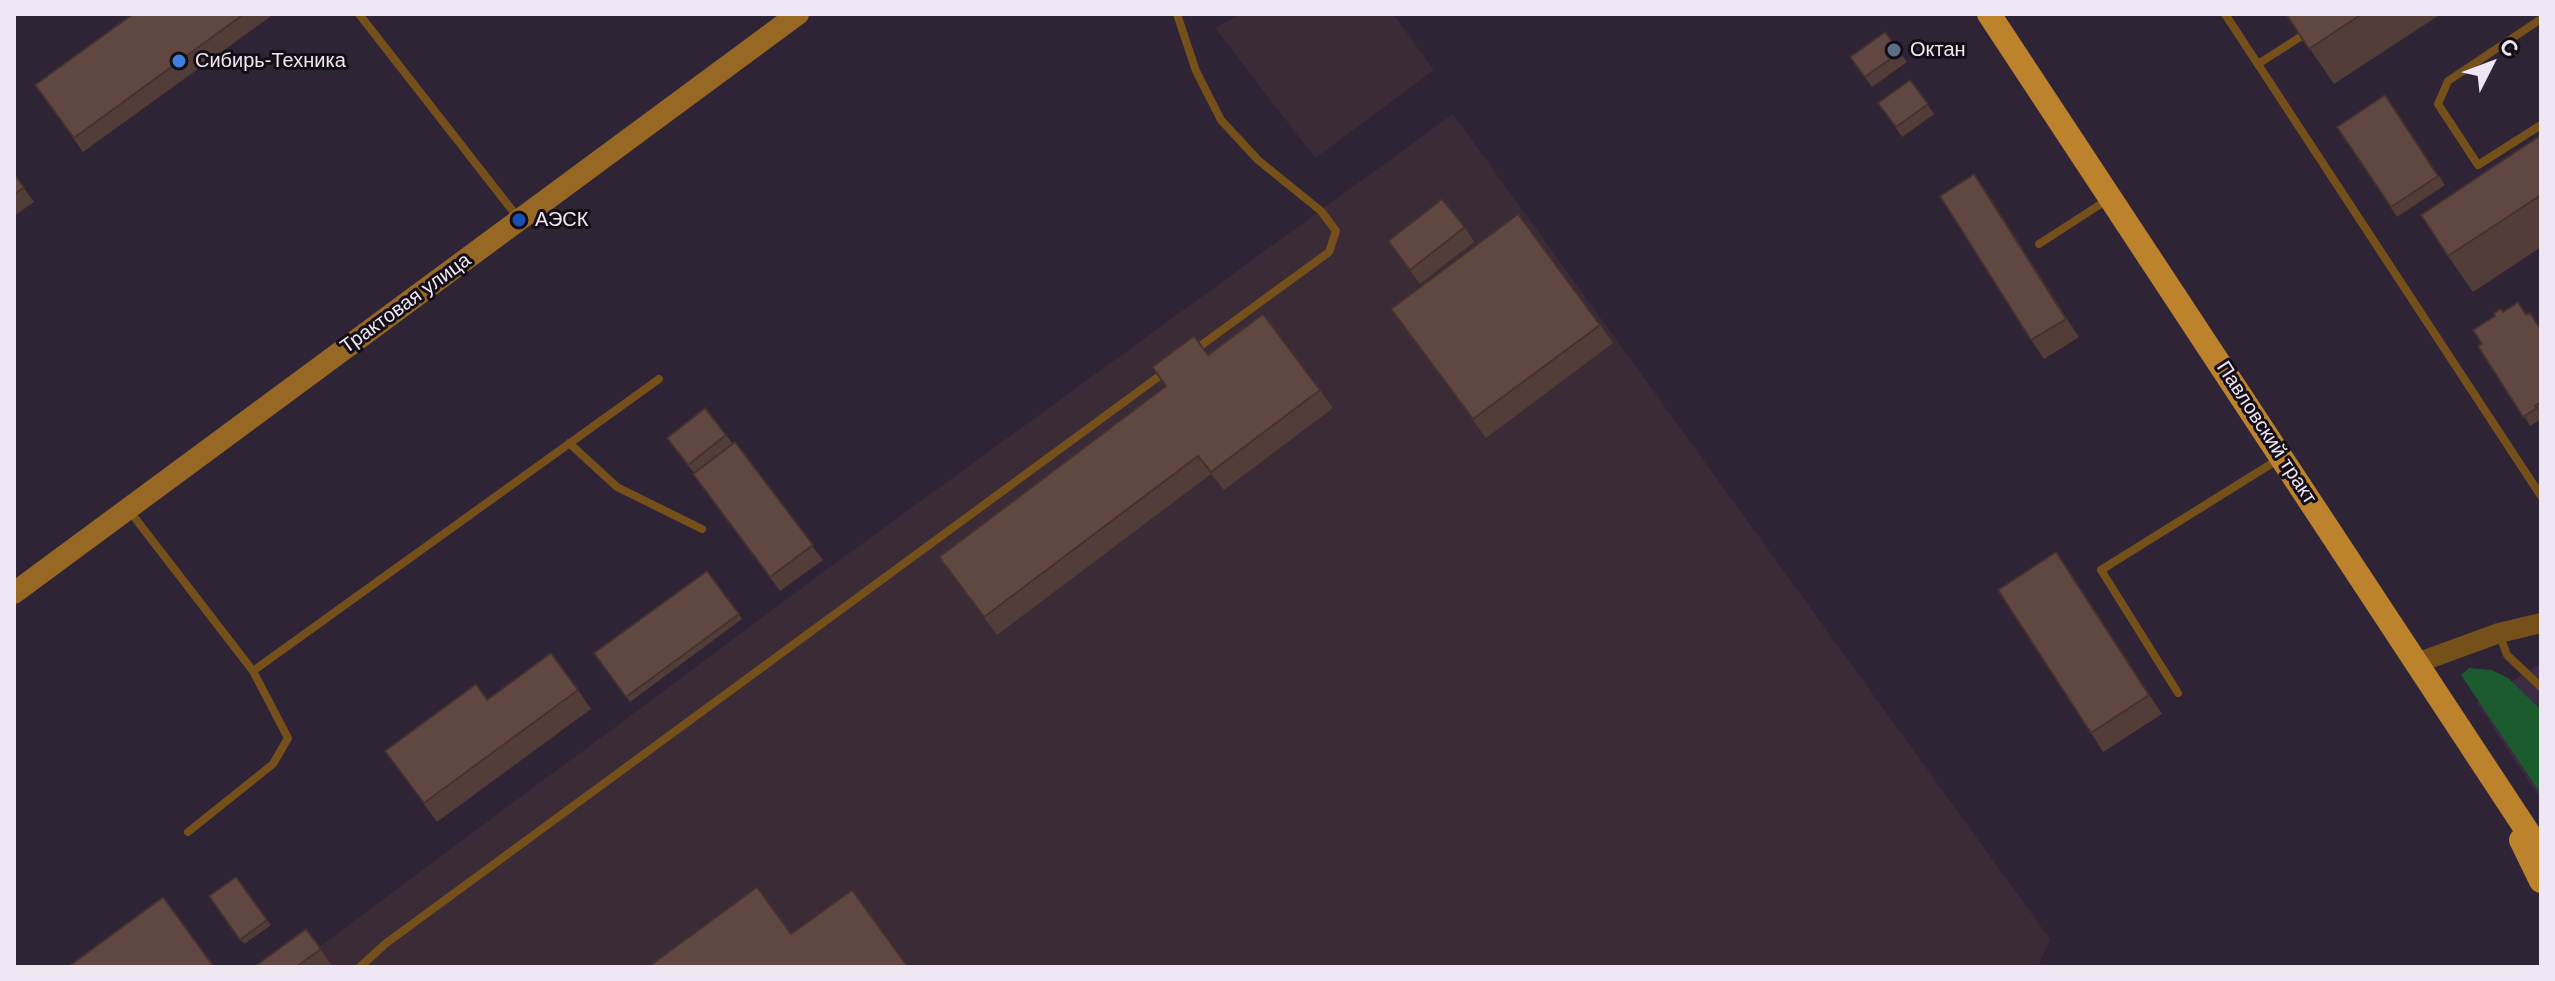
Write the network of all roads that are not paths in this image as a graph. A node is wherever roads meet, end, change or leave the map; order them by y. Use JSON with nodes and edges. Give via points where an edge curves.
{"nodes":[{"id":1,"x":359,"y":14,"type":"edge"},
{"id":2,"x":798,"y":14,"type":"edge"},
{"id":3,"x":1177,"y":14,"type":"edge"},
{"id":4,"x":1989,"y":14,"type":"edge"},
{"id":5,"x":2225,"y":14,"type":"edge"},
{"id":6,"x":2541,"y":19,"type":"edge"},
{"id":7,"x":2314,"y":27,"type":"edge"},
{"id":8,"x":2258,"y":64,"type":"junction"},
{"id":9,"x":2541,"y":125,"type":"edge"},
{"id":10,"x":2111,"y":198,"type":"junction"},
{"id":11,"x":519,"y":220,"type":"junction"},
{"id":12,"x":2039,"y":244,"type":"dead end"},
{"id":13,"x":1190,"y":354,"type":"edge"},
{"id":14,"x":1177,"y":363,"type":"edge"},
{"id":15,"x":659,"y":379,"type":"dead end"},
{"id":16,"x":569,"y":443,"type":"junction"},
{"id":17,"x":2282,"y":457,"type":"junction"},
{"id":18,"x":2541,"y":496,"type":"edge"},
{"id":19,"x":128,"y":509,"type":"junction"},
{"id":20,"x":702,"y":529,"type":"dead end"},
{"id":21,"x":14,"y":593,"type":"edge"},
{"id":22,"x":2541,"y":623,"type":"edge"},
{"id":23,"x":2499,"y":633,"type":"junction"},
{"id":24,"x":2417,"y":663,"type":"junction"},
{"id":25,"x":253,"y":671,"type":"junction"},
{"id":26,"x":2541,"y":687,"type":"edge"},
{"id":27,"x":2178,"y":693,"type":"dead end"},
{"id":28,"x":2489,"y":773,"type":"junction"},
{"id":29,"x":188,"y":832,"type":"dead end"},
{"id":30,"x":2541,"y":852,"type":"edge"},
{"id":31,"x":2541,"y":881,"type":"edge"},
{"id":32,"x":360,"y":967,"type":"edge"}],
"edges":[{"from":1,"to":11,"type":"lane"},
{"from":2,"to":11,"type":"main road","name":"Трактовая улица"},
{"from":3,"to":13,"type":"lane","via":[[1196,71],[1221,120],[1336,231],[1329,252]]},
{"from":4,"to":10,"type":"highway","name":"Павловский тракт"},
{"from":5,"to":8,"type":"lane"},
{"from":6,"to":9,"type":"lane","via":[[2448,81],[2438,104],[2478,165]]},
{"from":7,"to":8,"type":"lane"},
{"from":8,"to":18,"type":"lane"},
{"from":10,"to":12,"type":"lane"},
{"from":10,"to":17,"type":"highway","name":"Павловский тракт"},
{"from":11,"to":19,"type":"main road","name":"Трактовая улица"},
{"from":14,"to":32,"type":"lane"},
{"from":15,"to":16,"type":"lane"},
{"from":16,"to":20,"type":"lane","via":[[617,487]]},
{"from":16,"to":25,"type":"lane"},
{"from":17,"to":24,"type":"highway","name":"Павловский тракт"},
{"from":17,"to":27,"type":"lane","via":[[2101,570]]},
{"from":19,"to":21,"type":"main road","name":"Трактовая улица"},
{"from":19,"to":25,"type":"lane"},
{"from":22,"to":23,"type":"street"},
{"from":23,"to":24,"type":"street"},
{"from":23,"to":26,"type":"lane","via":[[2507,655]]},
{"from":24,"to":28,"type":"highway","name":"Павловский тракт"},
{"from":25,"to":29,"type":"lane","via":[[288,738],[273,764]]},
{"from":28,"to":30,"type":"highway","name":"Павловский тракт"},
{"from":28,"to":31,"type":"highway"}]}
